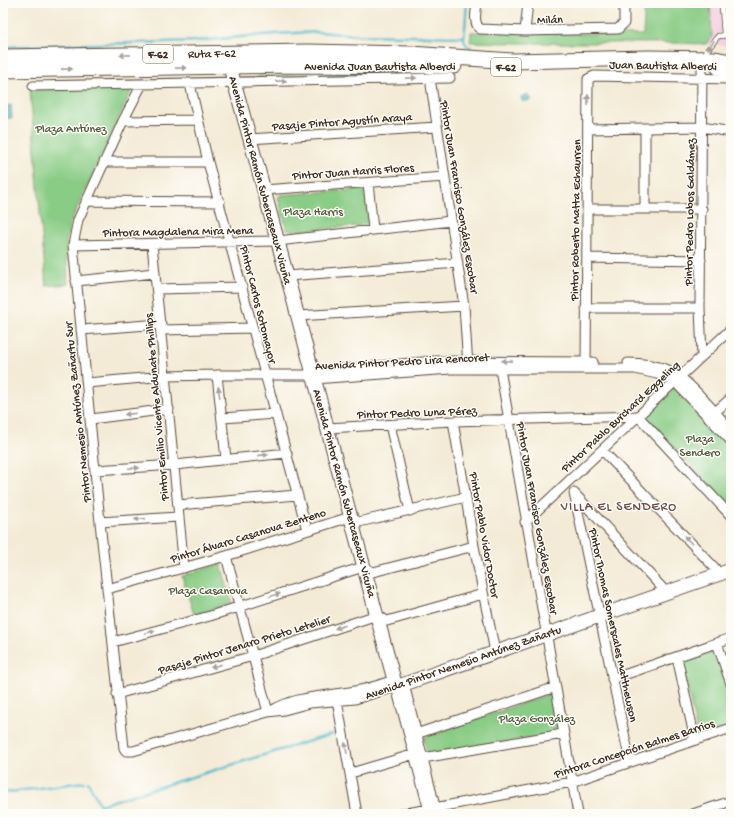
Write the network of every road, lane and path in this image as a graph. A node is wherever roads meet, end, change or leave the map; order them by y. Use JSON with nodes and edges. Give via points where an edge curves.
{"nodes":[{"id":1,"x":477,"y":3,"type":"edge"},
{"id":2,"x":528,"y":3,"type":"edge"},
{"id":3,"x":624,"y":3,"type":"edge"},
{"id":4,"x":731,"y":6,"type":"edge"},
{"id":5,"x":525,"y":31,"type":"junction"},
{"id":6,"x":724,"y":35,"type":"junction"},
{"id":7,"x":731,"y":35,"type":"edge"},
{"id":8,"x":348,"y":53,"type":"joint"},
{"id":9,"x":3,"y":57,"type":"edge"},
{"id":10,"x":731,"y":59,"type":"edge"},
{"id":11,"x":234,"y":62,"type":"junction"},
{"id":12,"x":716,"y":67,"type":"edge"},
{"id":13,"x":3,"y":70,"type":"edge"},
{"id":14,"x":594,"y":76,"type":"joint"},
{"id":15,"x":430,"y":78,"type":"junction"},
{"id":16,"x":450,"y":78,"type":"dead end"},
{"id":17,"x":731,"y":79,"type":"edge"},
{"id":18,"x":238,"y":82,"type":"junction"},
{"id":19,"x":142,"y":84,"type":"junction"},
{"id":20,"x":190,"y":84,"type":"junction"},
{"id":21,"x":34,"y":86,"type":"dead end"},
{"id":22,"x":198,"y":120,"type":"junction"},
{"id":23,"x":123,"y":121,"type":"junction"},
{"id":24,"x":437,"y":127,"type":"junction"},
{"id":25,"x":702,"y":127,"type":"junction"},
{"id":26,"x":645,"y":128,"type":"junction"},
{"id":27,"x":588,"y":129,"type":"junction"},
{"id":28,"x":731,"y":132,"type":"edge"},
{"id":29,"x":253,"y":138,"type":"junction"},
{"id":30,"x":104,"y":162,"type":"junction"},
{"id":31,"x":208,"y":162,"type":"junction"},
{"id":32,"x":445,"y":176,"type":"junction"},
{"id":33,"x":368,"y":183,"type":"junction"},
{"id":34,"x":267,"y":189,"type":"junction"},
{"id":35,"x":86,"y":201,"type":"junction"},
{"id":36,"x":220,"y":202,"type":"junction"},
{"id":37,"x":587,"y":208,"type":"junction"},
{"id":38,"x":645,"y":209,"type":"junction"},
{"id":39,"x":702,"y":209,"type":"junction"},
{"id":40,"x":451,"y":221,"type":"junction"},
{"id":41,"x":373,"y":230,"type":"junction"},
{"id":42,"x":281,"y":240,"type":"junction"},
{"id":43,"x":231,"y":242,"type":"junction"},
{"id":44,"x":152,"y":244,"type":"junction"},
{"id":45,"x":73,"y":245,"type":"junction"},
{"id":46,"x":587,"y":258,"type":"junction"},
{"id":47,"x":701,"y":260,"type":"junction"},
{"id":48,"x":458,"y":263,"type":"junction"},
{"id":49,"x":155,"y":273,"type":"junction"},
{"id":50,"x":291,"y":276,"type":"junction"},
{"id":51,"x":76,"y":280,"type":"junction"},
{"id":52,"x":242,"y":287,"type":"junction"},
{"id":53,"x":157,"y":290,"type":"junction"},
{"id":54,"x":464,"y":306,"type":"junction"},
{"id":55,"x":586,"y":308,"type":"junction"},
{"id":56,"x":700,"y":308,"type":"junction"},
{"id":57,"x":301,"y":316,"type":"junction"},
{"id":58,"x":161,"y":327,"type":"junction"},
{"id":59,"x":253,"y":328,"type":"junction"},
{"id":60,"x":731,"y":329,"type":"edge"},
{"id":61,"x":81,"y":330,"type":"junction"},
{"id":62,"x":702,"y":356,"type":"junction"},
{"id":63,"x":468,"y":364,"type":"junction"},
{"id":64,"x":586,"y":365,"type":"junction"},
{"id":65,"x":500,"y":369,"type":"junction"},
{"id":66,"x":217,"y":374,"type":"junction"},
{"id":67,"x":315,"y":375,"type":"junction"},
{"id":68,"x":165,"y":376,"type":"junction"},
{"id":69,"x":265,"y":376,"type":"junction"},
{"id":70,"x":677,"y":379,"type":"junction"},
{"id":71,"x":87,"y":383,"type":"junction"},
{"id":72,"x":731,"y":398,"type":"edge"},
{"id":73,"x":169,"y":410,"type":"junction"},
{"id":74,"x":714,"y":413,"type":"junction"},
{"id":75,"x":276,"y":414,"type":"junction"},
{"id":76,"x":638,"y":416,"type":"junction"},
{"id":77,"x":223,"y":418,"type":"junction"},
{"id":78,"x":91,"y":419,"type":"junction"},
{"id":79,"x":453,"y":421,"type":"junction"},
{"id":80,"x":508,"y":421,"type":"junction"},
{"id":81,"x":390,"y":425,"type":"junction"},
{"id":82,"x":331,"y":428,"type":"junction"},
{"id":83,"x":731,"y":430,"type":"edge"},
{"id":84,"x":731,"y":441,"type":"edge"},
{"id":85,"x":602,"y":450,"type":"junction"},
{"id":86,"x":287,"y":452,"type":"junction"},
{"id":87,"x":226,"y":459,"type":"junction"},
{"id":88,"x":175,"y":465,"type":"junction"},
{"id":89,"x":95,"y":470,"type":"junction"},
{"id":90,"x":566,"y":484,"type":"junction"},
{"id":91,"x":574,"y":492,"type":"junction"},
{"id":92,"x":297,"y":494,"type":"junction"},
{"id":93,"x":466,"y":497,"type":"junction"},
{"id":94,"x":178,"y":505,"type":"junction"},
{"id":95,"x":410,"y":510,"type":"junction"},
{"id":96,"x":731,"y":516,"type":"edge"},
{"id":97,"x":178,"y":517,"type":"junction"},
{"id":98,"x":354,"y":519,"type":"junction"},
{"id":99,"x":100,"y":522,"type":"junction"},
{"id":100,"x":526,"y":522,"type":"junction"},
{"id":101,"x":307,"y":530,"type":"junction"},
{"id":102,"x":474,"y":546,"type":"junction"},
{"id":103,"x":226,"y":556,"type":"junction"},
{"id":104,"x":731,"y":563,"type":"edge"},
{"id":105,"x":184,"y":568,"type":"junction"},
{"id":106,"x":714,"y":568,"type":"junction"},
{"id":107,"x":368,"y":570,"type":"junction"},
{"id":108,"x":731,"y":570,"type":"edge"},
{"id":109,"x":107,"y":589,"type":"junction"},
{"id":110,"x":664,"y":590,"type":"junction"},
{"id":111,"x":483,"y":594,"type":"junction"},
{"id":112,"x":240,"y":607,"type":"junction"},
{"id":113,"x":598,"y":612,"type":"junction"},
{"id":114,"x":382,"y":618,"type":"junction"},
{"id":115,"x":546,"y":631,"type":"junction"},
{"id":116,"x":731,"y":638,"type":"edge"},
{"id":117,"x":113,"y":642,"type":"junction"},
{"id":118,"x":717,"y":643,"type":"junction"},
{"id":119,"x":494,"y":648,"type":"junction"},
{"id":120,"x":253,"y":656,"type":"junction"},
{"id":121,"x":677,"y":657,"type":"junction"},
{"id":122,"x":612,"y":679,"type":"junction"},
{"id":123,"x":399,"y":682,"type":"junction"},
{"id":124,"x":731,"y":684,"type":"edge"},
{"id":125,"x":556,"y":687,"type":"junction"},
{"id":126,"x":117,"y":694,"type":"junction"},
{"id":127,"x":337,"y":700,"type":"junction"},
{"id":128,"x":268,"y":712,"type":"junction"},
{"id":129,"x":731,"y":728,"type":"edge"},
{"id":130,"x":563,"y":734,"type":"junction"},
{"id":131,"x":413,"y":735,"type":"junction"},
{"id":132,"x":695,"y":740,"type":"junction"},
{"id":133,"x":419,"y":756,"type":"junction"},
{"id":134,"x":630,"y":762,"type":"junction"},
{"id":135,"x":351,"y":774,"type":"junction"},
{"id":136,"x":572,"y":782,"type":"junction"},
{"id":137,"x":731,"y":801,"type":"edge"},
{"id":138,"x":433,"y":811,"type":"edge"},
{"id":139,"x":357,"y":814,"type":"edge"},
{"id":140,"x":402,"y":814,"type":"edge"},
{"id":141,"x":578,"y":814,"type":"edge"},
{"id":142,"x":696,"y":814,"type":"edge"}],
"edges":[{"from":1,"to":5,"type":"street","name":"Milán","via":[[476,24],[480,29]]},
{"from":2,"to":5,"type":"street"},
{"from":3,"to":5,"type":"street","name":"Milán","via":[[624,22],[618,29]]},
{"from":4,"to":6,"type":"lane","via":[[722,7]]},
{"from":6,"to":7,"type":"lane"},
{"from":6,"to":12,"type":"lane","one_way":true,"via":[[718,36]]},
{"from":8,"to":11,"type":"main road","name":"Ruta F-62","number":"F-62"},
{"from":8,"to":12,"type":"main road","name":"Avenida Juan Bautista Alberdi","number":"F-62","via":[[411,54],[512,61],[649,58]]},
{"from":11,"to":9,"type":"main road","name":"Ruta F-62","number":"F-62","one_way":true},
{"from":10,"to":12,"type":"street"},
{"from":11,"to":12,"type":"main road","name":"Avenida Juan Bautista Alberdi","number":"F-62","via":[[293,65]]},
{"from":13,"to":11,"type":"main road","name":"Avenida Juan Bautista Alberdi","number":"F-62","one_way":true},
{"from":11,"to":18,"type":"street","name":"Avenida Pintor Ramón Subercaseaux Vicuña"},
{"from":12,"to":14,"type":"street","name":"Juan Bautista Alberdi"},
{"from":12,"to":17,"type":"street","name":"Juan Bautista Alberdi"},
{"from":12,"to":25,"type":"street","name":"Pintor Pedro Lobos Galdámez"},
{"from":27,"to":14,"type":"street","name":"Pintor Roberto Matta Echaurren","one_way":true,"via":[[588,79]]},
{"from":15,"to":16,"type":"street","name":"Avenida Juan Bautista Alberdi"},
{"from":18,"to":15,"type":"street","name":"Avenida Juan Bautista Alberdi","one_way":true},
{"from":15,"to":24,"type":"street","name":"Pintor Juan Francisco González Escobar"},
{"from":18,"to":20,"type":"street","name":"Avenida Juan Bautista Alberdi"},
{"from":18,"to":29,"type":"street","name":"Avenida Pintor Ramón Subercaseaux Vicuña"},
{"from":19,"to":20,"type":"street","name":"Avenida Juan Bautista Alberdi"},
{"from":19,"to":21,"type":"street","name":"Avenida Juan Bautista Alberdi"},
{"from":19,"to":23,"type":"street","name":"Pintor Nemesio Antúnez Zañartu Sur"},
{"from":20,"to":22,"type":"street","name":"Pintor Carlos Sotomayor"},
{"from":22,"to":23,"type":"street"},
{"from":22,"to":31,"type":"street","name":"Pintor Carlos Sotomayor"},
{"from":23,"to":30,"type":"street","name":"Pintor Nemesio Antúnez Zañartu Sur"},
{"from":24,"to":29,"type":"street","name":"Pasaje Pintor Agustín Araya"},
{"from":24,"to":32,"type":"street","name":"Pintor Juan Francisco González Escobar"},
{"from":25,"to":26,"type":"street"},
{"from":25,"to":28,"type":"street"},
{"from":25,"to":39,"type":"street","name":"Pintor Pedro Lobos Galdámez"},
{"from":26,"to":27,"type":"street"},
{"from":26,"to":38,"type":"street"},
{"from":27,"to":37,"type":"street","name":"Pintor Roberto Matta Echaurren"},
{"from":29,"to":34,"type":"street","name":"Avenida Pintor Ramón Subercaseaux Vicuña"},
{"from":30,"to":31,"type":"street"},
{"from":30,"to":35,"type":"street","name":"Pintor Nemesio Antúnez Zañartu Sur"},
{"from":31,"to":36,"type":"street","name":"Pintor Carlos Sotomayor"},
{"from":32,"to":33,"type":"street","name":"Pintor Juan Harris Flores"},
{"from":32,"to":40,"type":"street","name":"Pintor Juan Francisco González Escobar"},
{"from":33,"to":34,"type":"street","name":"Pintor Juan Harris Flores"},
{"from":33,"to":41,"type":"street"},
{"from":34,"to":42,"type":"street","name":"Avenida Pintor Ramón Subercaseaux Vicuña"},
{"from":35,"to":36,"type":"street"},
{"from":35,"to":45,"type":"street","name":"Pintor Nemesio Antúnez Zañartu Sur","via":[[78,220]]},
{"from":36,"to":43,"type":"street","name":"Pintor Carlos Sotomayor"},
{"from":37,"to":38,"type":"street"},
{"from":37,"to":46,"type":"street","name":"Pintor Roberto Matta Echaurren"},
{"from":38,"to":39,"type":"street"},
{"from":39,"to":47,"type":"street","name":"Pintor Pedro Lobos Galdámez"},
{"from":40,"to":41,"type":"street","name":"Pintora Magdalena Mira Mena"},
{"from":40,"to":48,"type":"street","name":"Pintor Juan Francisco González Escobar"},
{"from":41,"to":42,"type":"street","name":"Pintora Magdalena Mira Mena"},
{"from":42,"to":43,"type":"street","name":"Pintora Magdalena Mira Mena"},
{"from":42,"to":50,"type":"street","name":"Avenida Pintor Ramón Subercaseaux Vicuña"},
{"from":43,"to":44,"type":"street","name":"Pintora Magdalena Mira Mena"},
{"from":43,"to":52,"type":"street","name":"Pintor Carlos Sotomayor"},
{"from":44,"to":45,"type":"street","name":"Pintora Magdalena Mira Mena"},
{"from":44,"to":49,"type":"street","name":"Pintor Emilio Vicente Aldunate Phillips"},
{"from":45,"to":51,"type":"street","name":"Pintor Nemesio Antúnez Zañartu Sur"},
{"from":46,"to":47,"type":"street"},
{"from":46,"to":55,"type":"street","name":"Pintor Roberto Matta Echaurren"},
{"from":47,"to":56,"type":"street","name":"Pintor Pedro Lobos Galdámez"},
{"from":48,"to":50,"type":"street"},
{"from":48,"to":54,"type":"street","name":"Pintor Juan Francisco González Escobar"},
{"from":49,"to":51,"type":"street"},
{"from":49,"to":53,"type":"street","name":"Pintor Emilio Vicente Aldunate Phillips"},
{"from":50,"to":57,"type":"street","name":"Avenida Pintor Ramón Subercaseaux Vicuña"},
{"from":51,"to":61,"type":"street","name":"Pintor Nemesio Antúnez Zañartu Sur"},
{"from":52,"to":53,"type":"street"},
{"from":52,"to":59,"type":"street","name":"Pintor Carlos Sotomayor"},
{"from":53,"to":58,"type":"street","name":"Pintor Emilio Vicente Aldunate Phillips"},
{"from":54,"to":57,"type":"street"},
{"from":54,"to":63,"type":"street","name":"Pintor Juan Francisco González Escobar"},
{"from":55,"to":56,"type":"street"},
{"from":55,"to":64,"type":"street","name":"Pintor Roberto Matta Echaurren"},
{"from":56,"to":62,"type":"street","name":"Pintor Pedro Lobos Galdámez"},
{"from":57,"to":67,"type":"street","name":"Avenida Pintor Ramón Subercaseaux Vicuña"},
{"from":58,"to":59,"type":"street"},
{"from":58,"to":61,"type":"street"},
{"from":58,"to":68,"type":"street","name":"Pintor Emilio Vicente Aldunate Phillips"},
{"from":59,"to":69,"type":"street","name":"Pintor Carlos Sotomayor"},
{"from":60,"to":62,"type":"street","name":"Pintor Pablo Burchard Eggeling"},
{"from":61,"to":71,"type":"street","name":"Pintor Nemesio Antúnez Zañartu Sur"},
{"from":62,"to":70,"type":"street","name":"Pintor Pablo Burchard Eggeling"},
{"from":64,"to":63,"type":"street","name":"Avenida Pintor Pedro Lira Rencoret","one_way":true},
{"from":63,"to":65,"type":"street","name":"Avenida Pintor Pedro Lira Rencoret"},
{"from":63,"to":67,"type":"street","name":"Avenida Pintor Pedro Lira Rencoret","via":[[419,370]]},
{"from":64,"to":65,"type":"street","name":"Avenida Pintor Pedro Lira Rencoret"},
{"from":64,"to":70,"type":"street","name":"Avenida Pintor Pedro Lira Rencoret","via":[[643,364],[668,370]]},
{"from":65,"to":80,"type":"street","name":"Pintor Juan Francisco González Escobar"},
{"from":66,"to":68,"type":"street","name":"Avenida Pintor Pedro Lira Rencoret"},
{"from":66,"to":69,"type":"street","name":"Avenida Pintor Pedro Lira Rencoret"},
{"from":77,"to":66,"type":"street","one_way":true},
{"from":67,"to":69,"type":"street","name":"Avenida Pintor Pedro Lira Rencoret"},
{"from":67,"to":82,"type":"street","name":"Avenida Pintor Ramón Subercaseaux Vicuña"},
{"from":68,"to":71,"type":"street","name":"Avenida Pintor Pedro Lira Rencoret"},
{"from":68,"to":73,"type":"street","name":"Pintor Emilio Vicente Aldunate Phillips"},
{"from":69,"to":75,"type":"street","name":"Pintor Carlos Sotomayor"},
{"from":70,"to":74,"type":"street","name":"Avenida Pintor Pedro Lira Rencoret"},
{"from":70,"to":76,"type":"street","name":"Pintor Pablo Burchard Eggeling"},
{"from":70,"to":84,"type":"street","name":"Avenida Pintor Pedro Lira Rencoret"},
{"from":71,"to":78,"type":"street","name":"Pintor Nemesio Antúnez Zañartu Sur"},
{"from":72,"to":74,"type":"street"},
{"from":73,"to":78,"type":"street","one_way":true},
{"from":73,"to":88,"type":"street","name":"Pintor Emilio Vicente Aldunate Phillips"},
{"from":74,"to":83,"type":"street","name":"Avenida Pintor Pedro Lira Rencoret"},
{"from":75,"to":77,"type":"street"},
{"from":75,"to":86,"type":"street","name":"Pintor Carlos Sotomayor"},
{"from":76,"to":80,"type":"street","name":"Pintor Pedro Luna Pérez"},
{"from":76,"to":85,"type":"street","name":"Pintor Pablo Burchard Eggeling"},
{"from":76,"to":96,"type":"street"},
{"from":77,"to":87,"type":"street"},
{"from":78,"to":89,"type":"street","name":"Pintor Nemesio Antúnez Zañartu Sur"},
{"from":79,"to":80,"type":"street","name":"Pintor Pedro Luna Pérez"},
{"from":79,"to":81,"type":"street","name":"Pintor Pedro Luna Pérez"},
{"from":79,"to":93,"type":"street","name":"Pintor Pablo Vidor Doctor"},
{"from":80,"to":100,"type":"street","name":"Pintor Juan Francisco González Escobar"},
{"from":81,"to":82,"type":"street","name":"Pintor Pedro Luna Pérez"},
{"from":81,"to":95,"type":"street"},
{"from":82,"to":98,"type":"street","name":"Avenida Pintor Ramón Subercaseaux Vicuña"},
{"from":85,"to":90,"type":"street","name":"Pintor Pablo Burchard Eggeling"},
{"from":106,"to":85,"type":"street","one_way":true},
{"from":87,"to":86,"type":"street","one_way":true},
{"from":86,"to":92,"type":"street","name":"Pintor Carlos Sotomayor"},
{"from":87,"to":88,"type":"street"},
{"from":89,"to":88,"type":"street","one_way":true},
{"from":88,"to":94,"type":"street","name":"Pintor Emilio Vicente Aldunate Phillips"},
{"from":89,"to":99,"type":"street","name":"Pintor Nemesio Antúnez Zañartu Sur"},
{"from":90,"to":91,"type":"street"},
{"from":90,"to":100,"type":"street","name":"Pintor Pablo Burchard Eggeling"},
{"from":91,"to":110,"type":"street"},
{"from":91,"to":113,"type":"street","name":"Pintor Thomas Somerscales Matthewson"},
{"from":92,"to":94,"type":"street"},
{"from":92,"to":101,"type":"street","name":"Pintor Carlos Sotomayor"},
{"from":93,"to":95,"type":"street","name":"Pintor Álvaro Casanova Zenteno"},
{"from":93,"to":102,"type":"street","name":"Pintor Pablo Vidor Doctor"},
{"from":94,"to":97,"type":"street","name":"Pintor Emilio Vicente Aldunate Phillips"},
{"from":95,"to":98,"type":"street","name":"Pintor Álvaro Casanova Zenteno"},
{"from":97,"to":99,"type":"street","one_way":true},
{"from":97,"to":105,"type":"street","name":"Pintor Emilio Vicente Aldunate Phillips"},
{"from":98,"to":101,"type":"street","name":"Pintor Álvaro Casanova Zenteno"},
{"from":98,"to":107,"type":"street","name":"Avenida Pintor Ramón Subercaseaux Vicuña"},
{"from":99,"to":109,"type":"street","name":"Pintor Nemesio Antúnez Zañartu Sur"},
{"from":100,"to":115,"type":"street","name":"Pintor Juan Francisco González Escobar"},
{"from":101,"to":103,"type":"street","name":"Pintor Álvaro Casanova Zenteno"},
{"from":102,"to":107,"type":"street"},
{"from":102,"to":111,"type":"street","name":"Pintor Pablo Vidor Doctor"},
{"from":103,"to":105,"type":"street","name":"Pintor Álvaro Casanova Zenteno"},
{"from":103,"to":112,"type":"street"},
{"from":104,"to":106,"type":"street","name":"Avenida Pintor Nemesio Antúnez Zañartu"},
{"from":105,"to":109,"type":"street","name":"Pintor Álvaro Casanova Zenteno"},
{"from":106,"to":110,"type":"street","name":"Avenida Pintor Nemesio Antúnez Zañartu"},
{"from":112,"to":107,"type":"street","one_way":true},
{"from":107,"to":114,"type":"street","name":"Avenida Pintor Ramón Subercaseaux Vicuña"},
{"from":108,"to":110,"type":"street","name":"Avenida Pintor Nemesio Antúnez Zañartu"},
{"from":109,"to":117,"type":"street","name":"Pintor Nemesio Antúnez Zañartu Sur"},
{"from":110,"to":113,"type":"street","name":"Avenida Pintor Nemesio Antúnez Zañartu"},
{"from":111,"to":114,"type":"street","name":"Pasaje Pintor Jenaro Prieto Letelier"},
{"from":111,"to":119,"type":"street","name":"Pintor Pablo Vidor Doctor"},
{"from":117,"to":112,"type":"street","one_way":true},
{"from":112,"to":120,"type":"street"},
{"from":113,"to":115,"type":"street","name":"Avenida Pintor Nemesio Antúnez Zañartu"},
{"from":113,"to":122,"type":"street","name":"Pintor Thomas Somerscales Matthewson"},
{"from":114,"to":120,"type":"street","name":"Pasaje Pintor Jenaro Prieto Letelier","one_way":true},
{"from":114,"to":123,"type":"street","name":"Avenida Pintor Ramón Subercaseaux Vicuña"},
{"from":115,"to":119,"type":"street","name":"Avenida Pintor Nemesio Antúnez Zañartu"},
{"from":115,"to":125,"type":"street","name":"Pintor Juan Francisco González Escobar"},
{"from":116,"to":118,"type":"street"},
{"from":117,"to":126,"type":"street","name":"Pintor Nemesio Antúnez Zañartu Sur"},
{"from":118,"to":121,"type":"street"},
{"from":118,"to":124,"type":"street"},
{"from":119,"to":123,"type":"street","name":"Avenida Pintor Nemesio Antúnez Zañartu"},
{"from":120,"to":126,"type":"street","name":"Pasaje Pintor Jenaro Prieto Letelier","one_way":true},
{"from":120,"to":128,"type":"street"},
{"from":121,"to":122,"type":"street"},
{"from":121,"to":132,"type":"street"},
{"from":122,"to":134,"type":"street","name":"Pintor Thomas Somerscales Matthewson"},
{"from":123,"to":127,"type":"street","name":"Avenida Pintor Nemesio Antúnez Zañartu","via":[[355,699]]},
{"from":123,"to":128,"type":"street","name":"Avenida Pintor Nemesio Antúnez Zañartu","via":[[308,697],[282,704]]},
{"from":123,"to":131,"type":"street","name":"Avenida Pintor Ramón Subercaseaux Vicuña"},
{"from":125,"to":130,"type":"street","name":"Pintor Juan Francisco González Escobar"},
{"from":125,"to":131,"type":"street"},
{"from":126,"to":128,"type":"street","name":"Pintor Nemesio Antúnez Zañartu Sur","via":[[126,751]]},
{"from":127,"to":128,"type":"street","name":"Avenida Pintor Nemesio Antúnez Zañartu"},
{"from":135,"to":127,"type":"street","one_way":true},
{"from":129,"to":132,"type":"street","name":"Pintora Concepción Balmes Barrios"},
{"from":130,"to":133,"type":"street"},
{"from":130,"to":136,"type":"street","name":"Pintor Juan Francisco González Escobar"},
{"from":131,"to":133,"type":"street","name":"Avenida Pintor Ramón Subercaseaux Vicuña"},
{"from":132,"to":134,"type":"street","name":"Pintora Concepción Balmes Barrios"},
{"from":133,"to":135,"type":"street"},
{"from":133,"to":138,"type":"street","name":"Avenida Pintor Ramón Subercaseaux Vicuña"},
{"from":134,"to":136,"type":"street","name":"Pintora Concepción Balmes Barrios"},
{"from":135,"to":139,"type":"street"},
{"from":136,"to":138,"type":"street","name":"Pintora Concepción Balmes Barrios"},
{"from":136,"to":141,"type":"street","name":"Pintor Juan Francisco González Escobar"},
{"from":137,"to":142,"type":"street"},
{"from":138,"to":140,"type":"street","name":"Pintora Concepción Balmes Barrios"}]}
